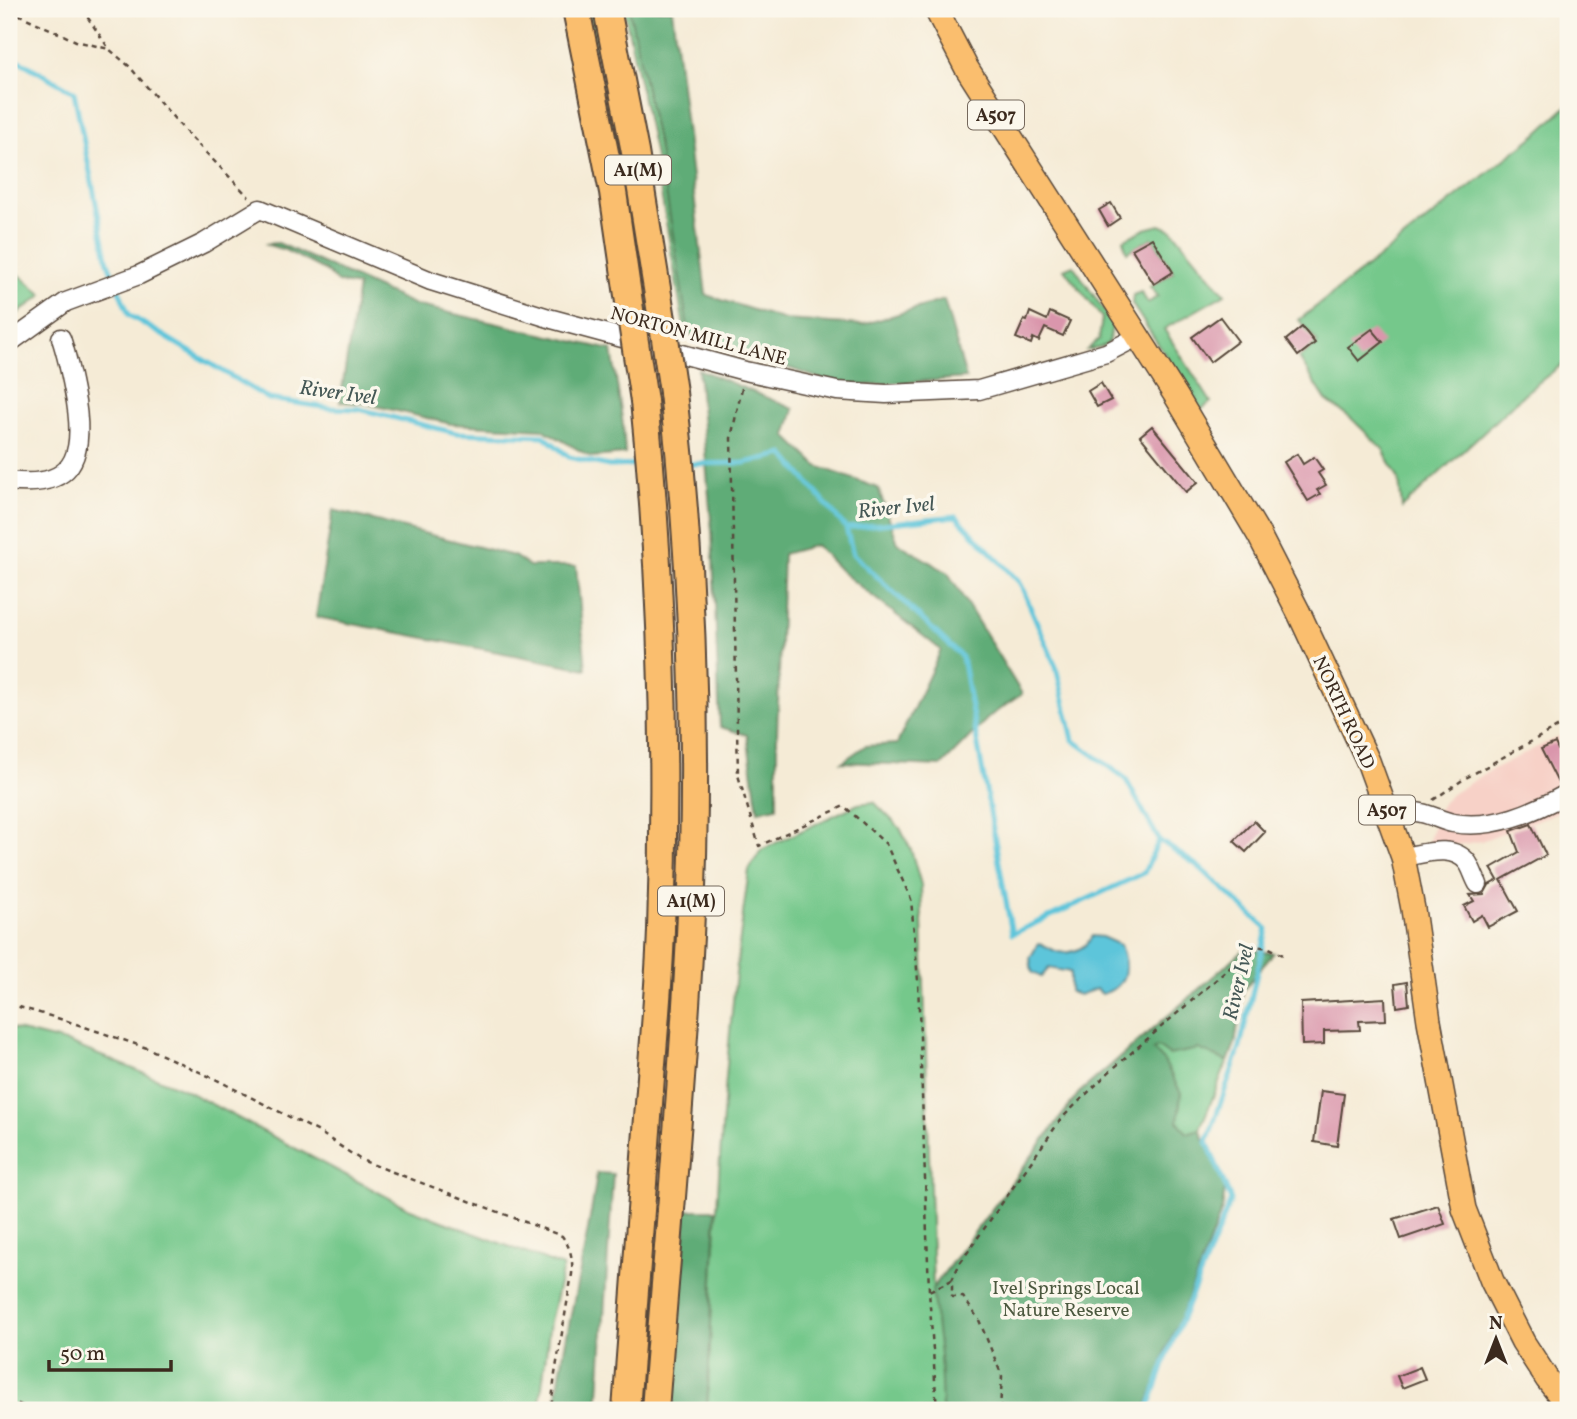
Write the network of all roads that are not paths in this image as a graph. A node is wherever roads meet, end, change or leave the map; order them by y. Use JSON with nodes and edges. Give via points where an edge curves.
{"nodes":[{"id":1,"x":576,"y":9,"type":"edge"},
{"id":2,"x":607,"y":9,"type":"edge"},
{"id":3,"x":936,"y":9,"type":"edge"},
{"id":4,"x":1139,"y":336,"type":"junction"},
{"id":5,"x":61,"y":338,"type":"dead end"},
{"id":6,"x":9,"y":343,"type":"edge"},
{"id":7,"x":9,"y":481,"type":"edge"},
{"id":8,"x":1568,"y":793,"type":"edge"},
{"id":9,"x":1390,"y":816,"type":"junction"},
{"id":10,"x":1403,"y":858,"type":"junction"},
{"id":11,"x":1478,"y":884,"type":"dead end"},
{"id":12,"x":1568,"y":1406,"type":"edge"},
{"id":13,"x":626,"y":1410,"type":"edge"},
{"id":14,"x":655,"y":1410,"type":"edge"}],
"edges":[{"from":1,"to":13,"type":"highway","number":"A1(M)","bridge":true,"via":[[613,192],[644,401],[661,609],[661,932]]},
{"from":2,"to":14,"type":"highway","number":"A1(M)","bridge":true,"via":[[673,392],[691,613],[693,806],[684,1026]]},
{"from":3,"to":4,"type":"main road","name":"NORTH ROAD","number":"A507","via":[[1061,219]]},
{"from":4,"to":6,"type":"street","name":"NORTON MILL LANE","via":[[1106,353],[979,390],[837,391],[552,319],[431,281],[260,209],[204,243],[66,302]]},
{"from":4,"to":9,"type":"main road","name":"NORTH ROAD","number":"A507","via":[[1264,546]]},
{"from":5,"to":7,"type":"street","via":[[77,411],[77,454],[65,471],[53,478]]},
{"from":8,"to":9,"type":"street","via":[[1543,807],[1476,825],[1451,823],[1415,811]]},
{"from":9,"to":10,"type":"main road","name":"NORTH ROAD","number":"A507"},
{"from":10,"to":11,"type":"street","via":[[1448,852],[1468,862]]},
{"from":10,"to":12,"type":"main road","name":"NORTH ROAD","number":"A507","via":[[1464,1209],[1523,1342]]}]}
